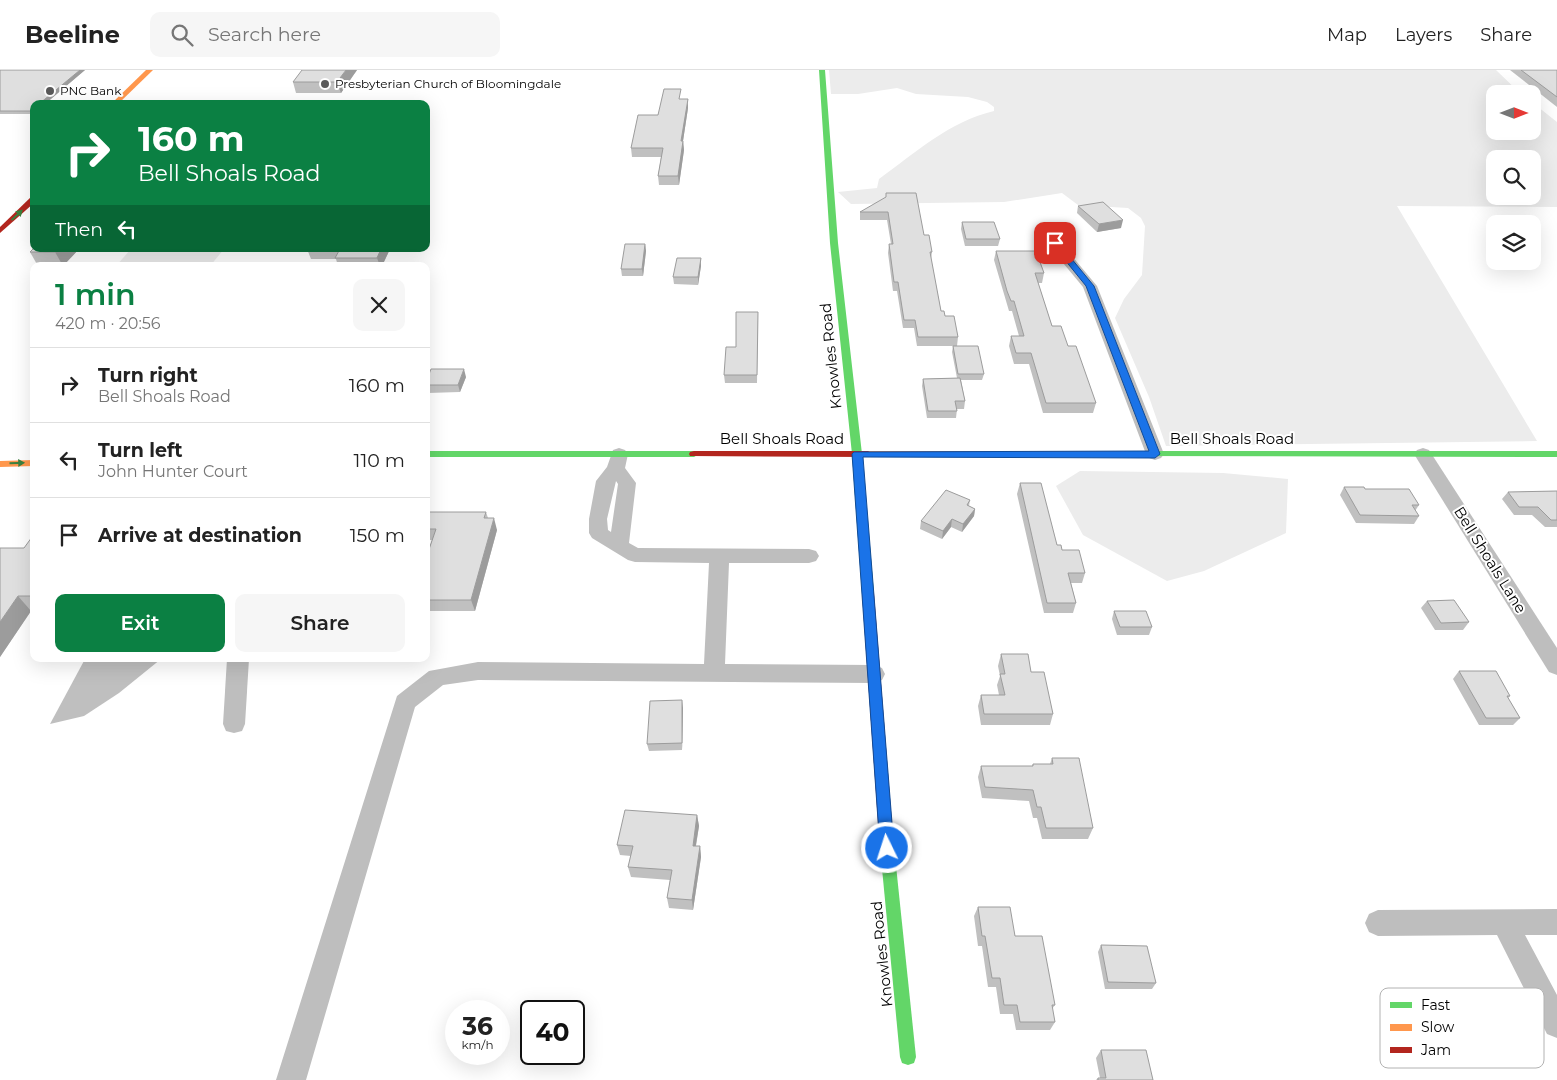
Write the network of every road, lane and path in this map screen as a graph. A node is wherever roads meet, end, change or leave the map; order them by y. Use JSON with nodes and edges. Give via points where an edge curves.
{"nodes":[{"id":1,"x":150,"y":70,"type":"edge"},
{"id":2,"x":822,"y":70,"type":"edge"},
{"id":3,"x":118,"y":100,"type":"edge"},
{"id":4,"x":30,"y":203,"type":"edge"},
{"id":5,"x":0,"y":231,"type":"edge"},
{"id":6,"x":1046,"y":234,"type":"dead end"},
{"id":7,"x":0,"y":453,"type":"edge"},
{"id":8,"x":30,"y":454,"type":"edge"},
{"id":9,"x":430,"y":454,"type":"edge"},
{"id":10,"x":858,"y":454,"type":"junction"},
{"id":11,"x":1155,"y":454,"type":"junction"},
{"id":12,"x":1423,"y":454,"type":"junction"},
{"id":13,"x":1557,"y":454,"type":"edge"},
{"id":14,"x":618,"y":462,"type":"junction"},
{"id":15,"x":30,"y":463,"type":"edge"},
{"id":16,"x":0,"y":464,"type":"edge"},
{"id":17,"x":599,"y":513,"type":"junction"},
{"id":18,"x":624,"y":513,"type":"junction"},
{"id":19,"x":618,"y":546,"type":"junction"},
{"id":20,"x":719,"y":556,"type":"junction"},
{"id":21,"x":809,"y":556,"type":"dead end"},
{"id":22,"x":238,"y":662,"type":"edge"},
{"id":23,"x":1557,"y":666,"type":"edge"},
{"id":24,"x":714,"y":673,"type":"junction"},
{"id":25,"x":874,"y":674,"type":"junction"},
{"id":26,"x":234,"y":724,"type":"dead end"},
{"id":27,"x":1505,"y":922,"type":"junction"},
{"id":28,"x":1557,"y":922,"type":"edge"},
{"id":29,"x":1378,"y":923,"type":"dead end"},
{"id":30,"x":1539,"y":988,"type":"edge"},
{"id":31,"x":1544,"y":998,"type":"edge"},
{"id":32,"x":1557,"y":1024,"type":"edge"},
{"id":33,"x":908,"y":1057,"type":"dead end"},
{"id":34,"x":291,"y":1080,"type":"edge"}],
"edges":[{"from":1,"to":3,"type":"street"},
{"from":2,"to":10,"type":"street","name":"Knowles Road","via":[[834,243]]},
{"from":5,"to":4,"type":"street","one_way":true},
{"from":6,"to":11,"type":"street","via":[[1090,286]]},
{"from":7,"to":8,"type":"street"},
{"from":9,"to":14,"type":"street","name":"Bell Shoals Road"},
{"from":10,"to":11,"type":"street","name":"Bell Shoals Road"},
{"from":10,"to":14,"type":"street","name":"Bell Shoals Road"},
{"from":10,"to":25,"type":"street","name":"Knowles Road"},
{"from":11,"to":12,"type":"street","name":"Bell Shoals Road"},
{"from":12,"to":13,"type":"street","name":"Bell Shoals Road"},
{"from":12,"to":23,"type":"street","name":"Bell Shoals Lane"},
{"from":14,"to":17,"type":"street","via":[[605,481]]},
{"from":14,"to":18,"type":"street","via":[[627,483]]},
{"from":16,"to":15,"type":"street","one_way":true},
{"from":17,"to":18,"type":"street"},
{"from":17,"to":19,"type":"street","via":[[600,533]]},
{"from":18,"to":19,"type":"street"},
{"from":19,"to":20,"type":"street","via":[[635,555]]},
{"from":20,"to":21,"type":"street"},
{"from":20,"to":24,"type":"street"},
{"from":22,"to":26,"type":"street"},
{"from":24,"to":25,"type":"street"},
{"from":24,"to":34,"type":"street","via":[[478,671],[437,677],[405,702]]},
{"from":25,"to":33,"type":"street","name":"Knowles Road","via":[[890,887]]},
{"from":27,"to":28,"type":"street"},
{"from":27,"to":29,"type":"street"},
{"from":27,"to":30,"type":"street"},
{"from":31,"to":32,"type":"street"}]}
